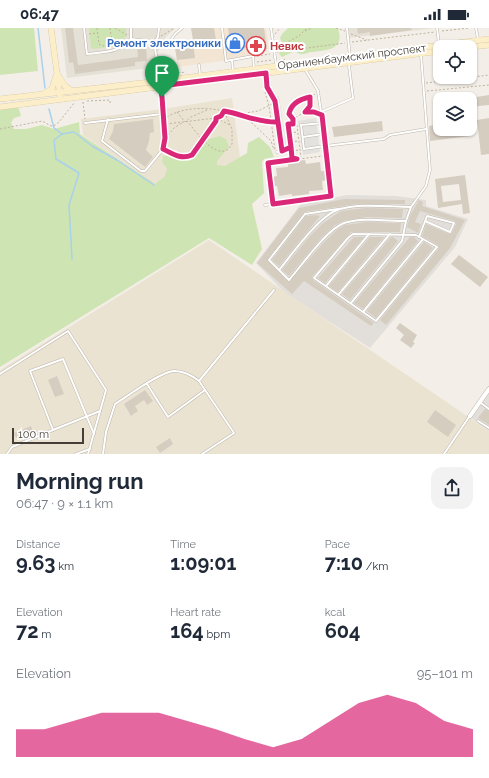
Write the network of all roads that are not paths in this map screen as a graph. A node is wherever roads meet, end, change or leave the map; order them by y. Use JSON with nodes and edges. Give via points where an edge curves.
{"nodes":[{"id":1,"x":51,"y":28,"type":"edge"},
{"id":2,"x":84,"y":28,"type":"edge"},
{"id":3,"x":131,"y":28,"type":"edge"},
{"id":4,"x":159,"y":28,"type":"edge"},
{"id":5,"x":182,"y":28,"type":"edge"},
{"id":6,"x":222,"y":28,"type":"edge"},
{"id":7,"x":271,"y":28,"type":"edge"},
{"id":8,"x":347,"y":28,"type":"edge"},
{"id":9,"x":437,"y":28,"type":"edge"},
{"id":10,"x":476,"y":28,"type":"edge"},
{"id":11,"x":131,"y":38,"type":"junction"},
{"id":12,"x":489,"y":39,"type":"edge"},
{"id":13,"x":438,"y":40,"type":"edge"},
{"id":14,"x":154,"y":42,"type":"junction"},
{"id":15,"x":478,"y":44,"type":"junction"},
{"id":16,"x":154,"y":45,"type":"junction"},
{"id":17,"x":489,"y":45,"type":"edge"},
{"id":18,"x":433,"y":50,"type":"edge"},
{"id":19,"x":420,"y":51,"type":"junction"},
{"id":20,"x":350,"y":59,"type":"junction"},
{"id":21,"x":232,"y":60,"type":"junction"},
{"id":22,"x":198,"y":65,"type":"dead end"},
{"id":23,"x":304,"y":65,"type":"junction"},
{"id":24,"x":276,"y":66,"type":"junction"},
{"id":25,"x":254,"y":69,"type":"junction"},
{"id":26,"x":56,"y":72,"type":"junction"},
{"id":27,"x":266,"y":73,"type":"junction"},
{"id":28,"x":233,"y":75,"type":"junction"},
{"id":29,"x":200,"y":78,"type":"junction"},
{"id":30,"x":160,"y":84,"type":"junction"},
{"id":31,"x":72,"y":91,"type":"junction"},
{"id":32,"x":59,"y":93,"type":"junction"},
{"id":33,"x":43,"y":94,"type":"junction"},
{"id":34,"x":0,"y":99,"type":"edge"},
{"id":35,"x":60,"y":100,"type":"junction"},
{"id":36,"x":0,"y":107,"type":"edge"},
{"id":37,"x":321,"y":112,"type":"junction"},
{"id":38,"x":162,"y":114,"type":"junction"},
{"id":39,"x":108,"y":119,"type":"junction"},
{"id":40,"x":85,"y":123,"type":"dead end"},
{"id":41,"x":322,"y":123,"type":"junction"},
{"id":42,"x":426,"y":129,"type":"junction"},
{"id":43,"x":324,"y":134,"type":"junction"},
{"id":44,"x":303,"y":137,"type":"junction"},
{"id":45,"x":325,"y":146,"type":"junction"},
{"id":46,"x":277,"y":152,"type":"dead end"},
{"id":47,"x":265,"y":205,"type":"dead end"},
{"id":48,"x":411,"y":207,"type":"junction"},
{"id":49,"x":338,"y":209,"type":"junction"},
{"id":50,"x":406,"y":221,"type":"junction"},
{"id":51,"x":425,"y":221,"type":"junction"},
{"id":52,"x":369,"y":234,"type":"junction"},
{"id":53,"x":390,"y":234,"type":"junction"},
{"id":54,"x":403,"y":235,"type":"junction"},
{"id":55,"x":420,"y":237,"type":"junction"},
{"id":56,"x":423,"y":239,"type":"junction"},
{"id":57,"x":279,"y":270,"type":"junction"},
{"id":58,"x":326,"y":286,"type":"junction"},
{"id":59,"x":274,"y":290,"type":"dead end"},
{"id":60,"x":339,"y":295,"type":"junction"},
{"id":61,"x":351,"y":303,"type":"junction"},
{"id":62,"x":364,"y":312,"type":"junction"},
{"id":63,"x":0,"y":374,"type":"edge"},
{"id":64,"x":199,"y":381,"type":"junction"},
{"id":65,"x":147,"y":384,"type":"junction"},
{"id":66,"x":489,"y":389,"type":"edge"},
{"id":67,"x":205,"y":390,"type":"junction"},
{"id":68,"x":480,"y":402,"type":"junction"},
{"id":69,"x":489,"y":409,"type":"edge"},
{"id":70,"x":100,"y":410,"type":"junction"},
{"id":71,"x":86,"y":416,"type":"junction"},
{"id":72,"x":470,"y":416,"type":"joint"},
{"id":73,"x":478,"y":421,"type":"dead end"},
{"id":74,"x":489,"y":428,"type":"edge"},
{"id":75,"x":53,"y":430,"type":"junction"},
{"id":76,"x":94,"y":434,"type":"junction"},
{"id":77,"x":90,"y":448,"type":"junction"},
{"id":78,"x":7,"y":454,"type":"edge"},
{"id":79,"x":76,"y":454,"type":"edge"},
{"id":80,"x":88,"y":454,"type":"edge"},
{"id":81,"x":103,"y":454,"type":"edge"},
{"id":82,"x":202,"y":454,"type":"edge"},
{"id":83,"x":444,"y":454,"type":"edge"}],
"edges":[{"from":1,"to":26,"type":"main road"},
{"from":2,"to":11,"type":"lane","via":[[87,54],[117,50]]},
{"from":3,"to":11,"type":"lane"},
{"from":4,"to":14,"type":"lane","via":[[158,37]]},
{"from":5,"to":16,"type":"lane","via":[[169,43]]},
{"from":6,"to":21,"type":"lane","via":[[226,61]]},
{"from":7,"to":24,"type":"lane"},
{"from":8,"to":20,"type":"lane"},
{"from":9,"to":13,"type":"lane"},
{"from":10,"to":15,"type":"lane"},
{"from":11,"to":14,"type":"lane"},
{"from":12,"to":15,"type":"main road","name":"Ораниенбаумский проспект"},
{"from":14,"to":16,"type":"lane"},
{"from":15,"to":17,"type":"main road","name":"Ораниенбаумский проспект"},
{"from":16,"to":30,"type":"lane"},
{"from":18,"to":19,"type":"main road","name":"Ораниенбаумский проспект"},
{"from":19,"to":20,"type":"main road","name":"Ораниенбаумский проспект"},
{"from":19,"to":42,"type":"lane"},
{"from":20,"to":23,"type":"main road","name":"Ораниенбаумский проспект"},
{"from":20,"to":37,"type":"lane","via":[[353,98]]},
{"from":21,"to":25,"type":"lane","via":[[253,56]]},
{"from":21,"to":28,"type":"lane"},
{"from":22,"to":29,"type":"lane"},
{"from":23,"to":24,"type":"main road","name":"Ораниенбаумский проспект"},
{"from":23,"to":27,"type":"main road","name":"Ораниенбаумский проспект"},
{"from":23,"to":37,"type":"lane","via":[[318,91]]},
{"from":24,"to":25,"type":"main road","name":"Ораниенбаумский проспект"},
{"from":25,"to":28,"type":"main road","name":"Ораниенбаумский проспект"},
{"from":26,"to":31,"type":"main road","via":[[65,86]]},
{"from":26,"to":32,"type":"main road"},
{"from":26,"to":33,"type":"main road","via":[[52,88]]},
{"from":27,"to":28,"type":"main road","name":"Ораниенбаумский проспект"},
{"from":27,"to":46,"type":"lane","via":[[267,87],[275,101],[278,122],[282,151]]},
{"from":28,"to":29,"type":"main road","name":"Ораниенбаумский проспект"},
{"from":29,"to":30,"type":"main road","name":"Ораниенбаумский проспект"},
{"from":30,"to":31,"type":"main road","name":"Ораниенбаумский проспект"},
{"from":30,"to":35,"type":"main road","name":"Ораниенбаумский проспект"},
{"from":30,"to":38,"type":"lane"},
{"from":31,"to":32,"type":"main road","name":"Ораниенбаумский проспект"},
{"from":32,"to":33,"type":"main road","name":"Ораниенбаумский проспект"},
{"from":32,"to":35,"type":"main road"},
{"from":33,"to":34,"type":"main road","name":"Ораниенбаумский проспект"},
{"from":35,"to":36,"type":"main road","name":"Ораниенбаумский проспект"},
{"from":37,"to":41,"type":"lane"},
{"from":38,"to":39,"type":"lane"},
{"from":38,"to":39,"type":"lane","via":[[165,138],[163,149],[145,171],[141,171],[102,141]]},
{"from":39,"to":40,"type":"lane"},
{"from":41,"to":43,"type":"lane"},
{"from":41,"to":44,"type":"lane","via":[[302,125]]},
{"from":42,"to":45,"type":"lane","via":[[390,135],[384,139]]},
{"from":42,"to":48,"type":"lane","via":[[430,170],[426,186]]},
{"from":43,"to":44,"type":"lane"},
{"from":43,"to":45,"type":"lane"},
{"from":44,"to":45,"type":"lane","via":[[304,149]]},
{"from":45,"to":47,"type":"lane","via":[[331,196]]},
{"from":48,"to":49,"type":"lane"},
{"from":48,"to":50,"type":"lane"},
{"from":49,"to":57,"type":"lane","via":[[318,223]]},
{"from":49,"to":57,"type":"lane","via":[[305,214],[269,260]]},
{"from":50,"to":54,"type":"lane"},
{"from":50,"to":57,"type":"lane","via":[[344,223],[330,232],[289,280]]},
{"from":51,"to":51,"type":"lane","via":[[450,232],[454,223],[427,216]]},
{"from":51,"to":55,"type":"lane"},
{"from":52,"to":53,"type":"lane"},
{"from":52,"to":58,"type":"lane"},
{"from":52,"to":58,"type":"lane","via":[[353,234],[348,238],[314,278]]},
{"from":53,"to":54,"type":"lane"},
{"from":53,"to":60,"type":"lane"},
{"from":54,"to":55,"type":"lane"},
{"from":54,"to":61,"type":"lane","via":[[402,241],[393,253]]},
{"from":55,"to":56,"type":"lane"},
{"from":56,"to":62,"type":"lane"},
{"from":56,"to":62,"type":"lane","via":[[437,247],[376,321]]},
{"from":58,"to":60,"type":"lane"},
{"from":59,"to":64,"type":"lane"},
{"from":60,"to":61,"type":"lane"},
{"from":61,"to":62,"type":"lane"},
{"from":63,"to":70,"type":"lane","via":[[68,331],[106,390]]},
{"from":64,"to":65,"type":"lane","via":[[192,375],[174,371]]},
{"from":64,"to":67,"type":"lane"},
{"from":65,"to":67,"type":"lane","via":[[168,417]]},
{"from":65,"to":81,"type":"lane","via":[[115,404],[106,432]]},
{"from":66,"to":68,"type":"street"},
{"from":67,"to":82,"type":"lane","via":[[234,433]]},
{"from":68,"to":69,"type":"lane"},
{"from":68,"to":72,"type":"street"},
{"from":70,"to":71,"type":"lane"},
{"from":70,"to":76,"type":"lane"},
{"from":71,"to":75,"type":"lane"},
{"from":71,"to":75,"type":"lane","via":[[63,359],[30,371]]},
{"from":71,"to":76,"type":"lane"},
{"from":72,"to":83,"type":"lane"},
{"from":73,"to":74,"type":"lane"},
{"from":75,"to":78,"type":"lane","via":[[12,447]]},
{"from":76,"to":77,"type":"lane"},
{"from":77,"to":79,"type":"lane"},
{"from":77,"to":80,"type":"lane"}]}
